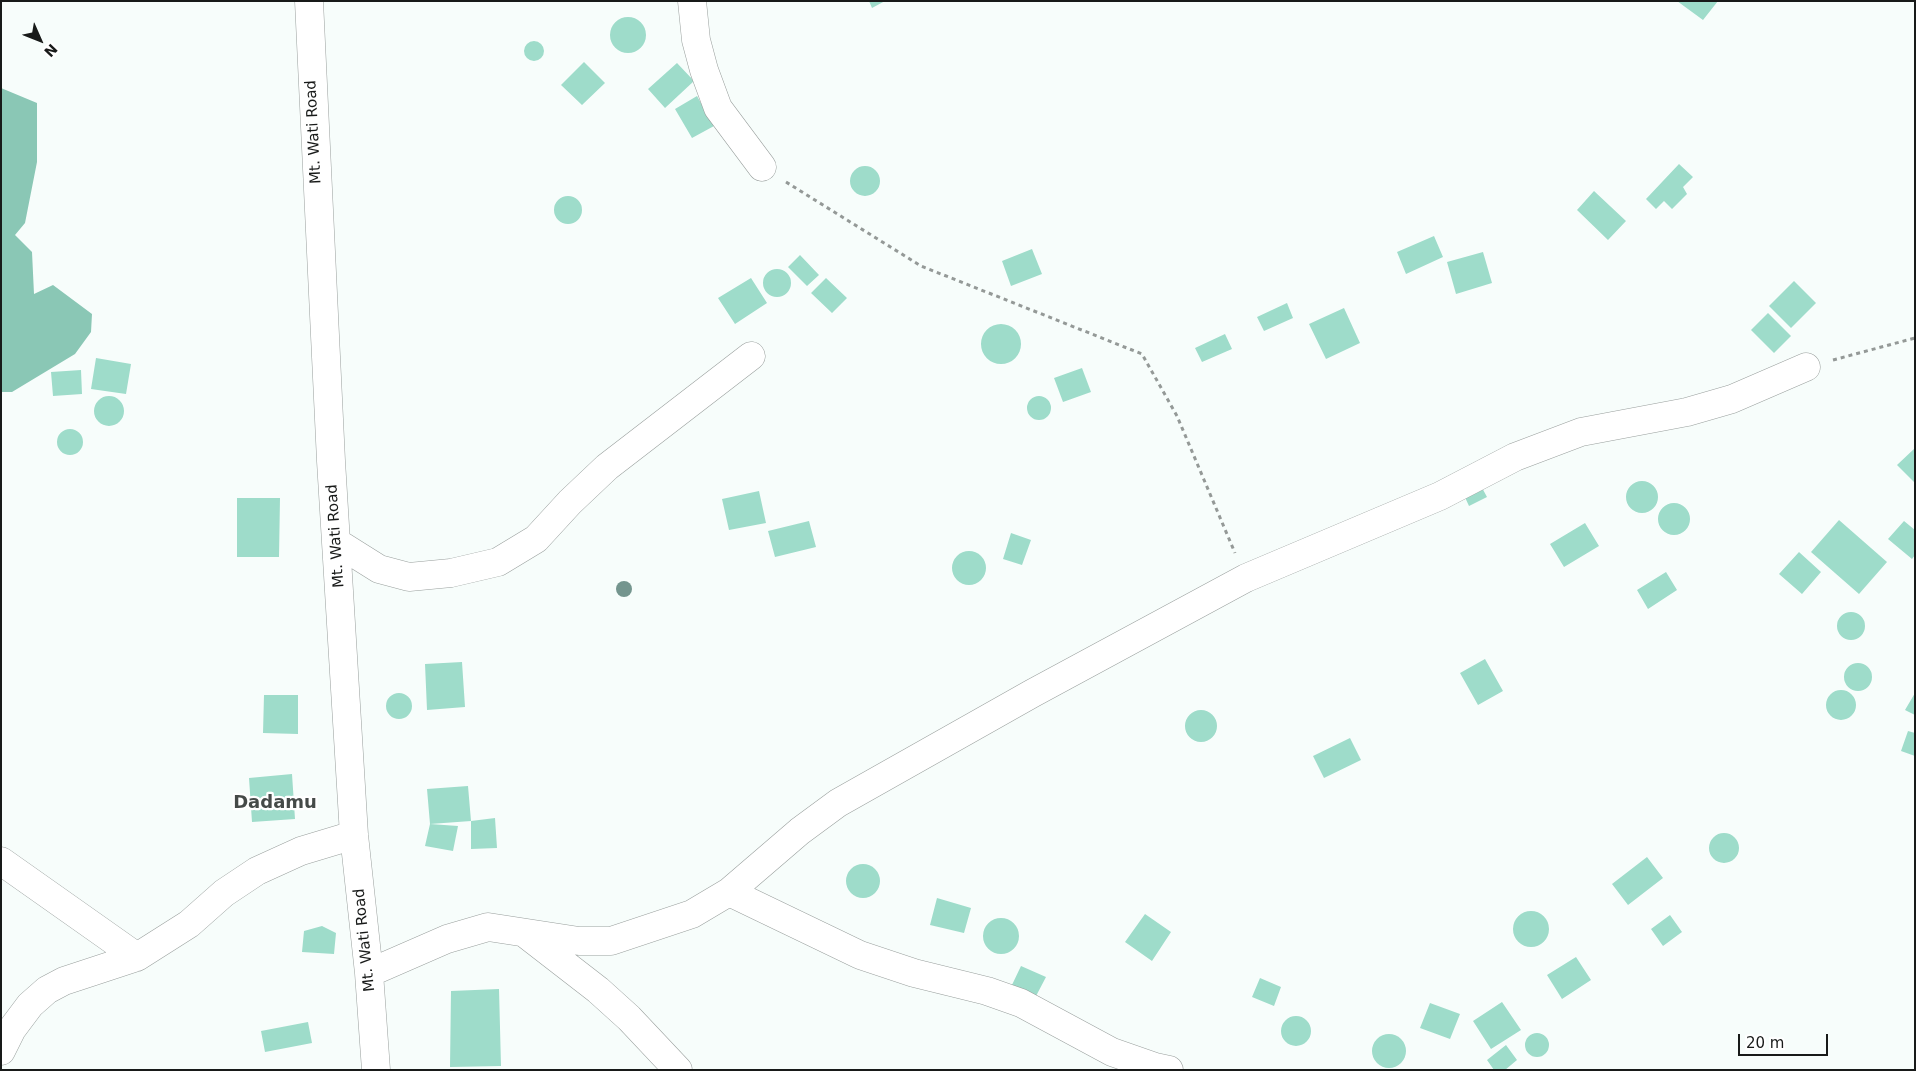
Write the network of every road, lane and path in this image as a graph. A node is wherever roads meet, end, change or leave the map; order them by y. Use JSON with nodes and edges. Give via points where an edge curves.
{"nodes":[{"id":1,"x":309,"y":1,"type":"edge"},
{"id":2,"x":692,"y":1,"type":"edge"},
{"id":3,"x":762,"y":167,"type":"joint"},
{"id":4,"x":1915,"y":338,"type":"edge"},
{"id":5,"x":751,"y":356,"type":"dead end"},
{"id":6,"x":1806,"y":367,"type":"joint"},
{"id":7,"x":336,"y":542,"type":"junction"},
{"id":8,"x":1246,"y":578,"type":"junction"},
{"id":9,"x":354,"y":835,"type":"junction"},
{"id":10,"x":1,"y":861,"type":"edge"},
{"id":11,"x":729,"y":892,"type":"junction"},
{"id":12,"x":523,"y":932,"type":"junction"},
{"id":13,"x":137,"y":957,"type":"junction"},
{"id":14,"x":369,"y":973,"type":"junction"},
{"id":15,"x":1,"y":1051,"type":"edge"},
{"id":16,"x":376,"y":1070,"type":"edge"},
{"id":17,"x":678,"y":1070,"type":"edge"},
{"id":18,"x":1169,"y":1070,"type":"edge"}],
"edges":[{"from":1,"to":7,"type":"street","name":"Mt. Wati Road"},
{"from":2,"to":3,"type":"street","via":[[696,40],[718,108]]},
{"from":3,"to":8,"type":"path","via":[[921,266],[1142,354],[1178,416]]},
{"from":4,"to":6,"type":"path"},
{"from":5,"to":7,"type":"street","via":[[608,467],[536,539],[498,562],[451,574],[409,578],[379,569]]},
{"from":6,"to":8,"type":"street","via":[[1732,399],[1687,412],[1581,432],[1515,456],[1440,496]]},
{"from":7,"to":9,"type":"street","name":"Mt. Wati Road"},
{"from":8,"to":11,"type":"street","via":[[838,803]]},
{"from":9,"to":13,"type":"street","via":[[300,851],[257,871],[189,924]]},
{"from":9,"to":14,"type":"street","name":"Mt. Wati Road"},
{"from":10,"to":13,"type":"street"},
{"from":11,"to":12,"type":"street","via":[[692,914],[611,941],[579,942]]},
{"from":11,"to":18,"type":"street","via":[[860,955],[914,973],[987,990],[1021,1003],[1112,1052]]},
{"from":12,"to":14,"type":"street","via":[[488,927],[447,939]]},
{"from":12,"to":17,"type":"street","via":[[598,990]]},
{"from":13,"to":15,"type":"street","via":[[64,981],[47,990],[30,1005]]},
{"from":14,"to":16,"type":"street","name":"Mt. Wati Road"}]}
